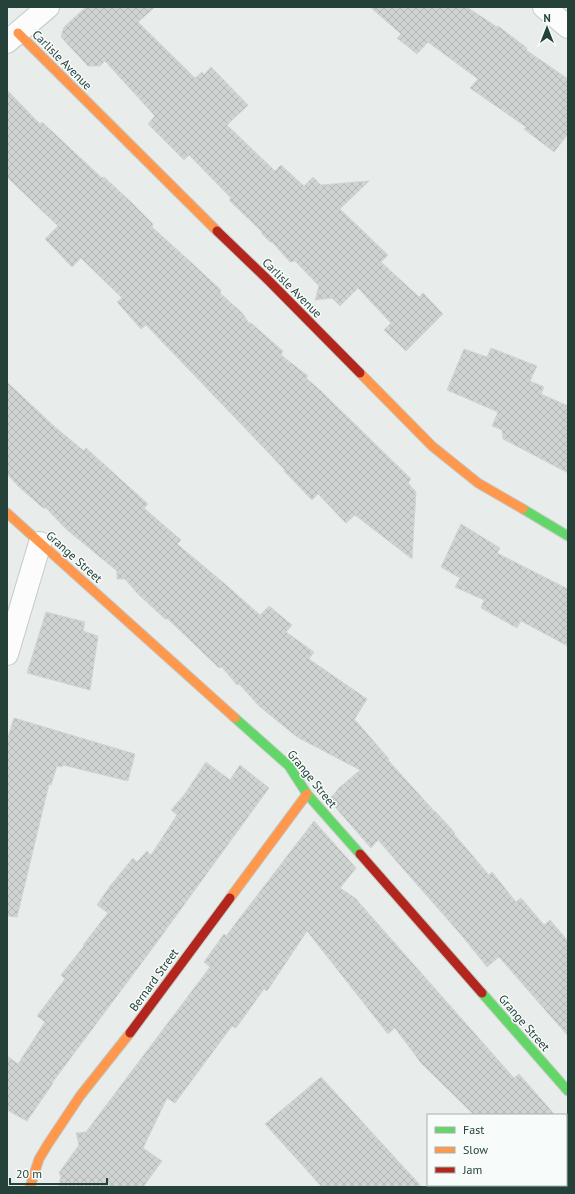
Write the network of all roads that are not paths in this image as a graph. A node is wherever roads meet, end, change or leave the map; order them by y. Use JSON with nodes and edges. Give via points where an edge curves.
{"nodes":[{"id":1,"x":48,"y":7,"type":"edge"},
{"id":2,"x":544,"y":7,"type":"edge"},
{"id":3,"x":568,"y":27,"type":"edge"},
{"id":4,"x":12,"y":37,"type":"edge"},
{"id":5,"x":7,"y":513,"type":"edge"},
{"id":6,"x":568,"y":536,"type":"edge"},
{"id":7,"x":40,"y":543,"type":"junction"},
{"id":8,"x":7,"y":654,"type":"edge"},
{"id":9,"x":307,"y":794,"type":"junction"},
{"id":10,"x":568,"y":1091,"type":"edge"},
{"id":11,"x":30,"y":1187,"type":"edge"}],
"edges":[{"from":1,"to":4,"type":"street"},
{"from":2,"to":3,"type":"street"},
{"from":4,"to":6,"type":"street","name":"Carlisle Avenue","via":[[268,280],[432,446],[478,484]]},
{"from":5,"to":7,"type":"street","name":"Grange Street"},
{"from":7,"to":8,"type":"street"},
{"from":7,"to":9,"type":"street","name":"Grange Street","via":[[289,766]]},
{"from":9,"to":10,"type":"street","name":"Grange Street"},
{"from":9,"to":11,"type":"street","name":"Bernard Street","via":[[128,1036],[80,1096],[39,1159]]}]}
